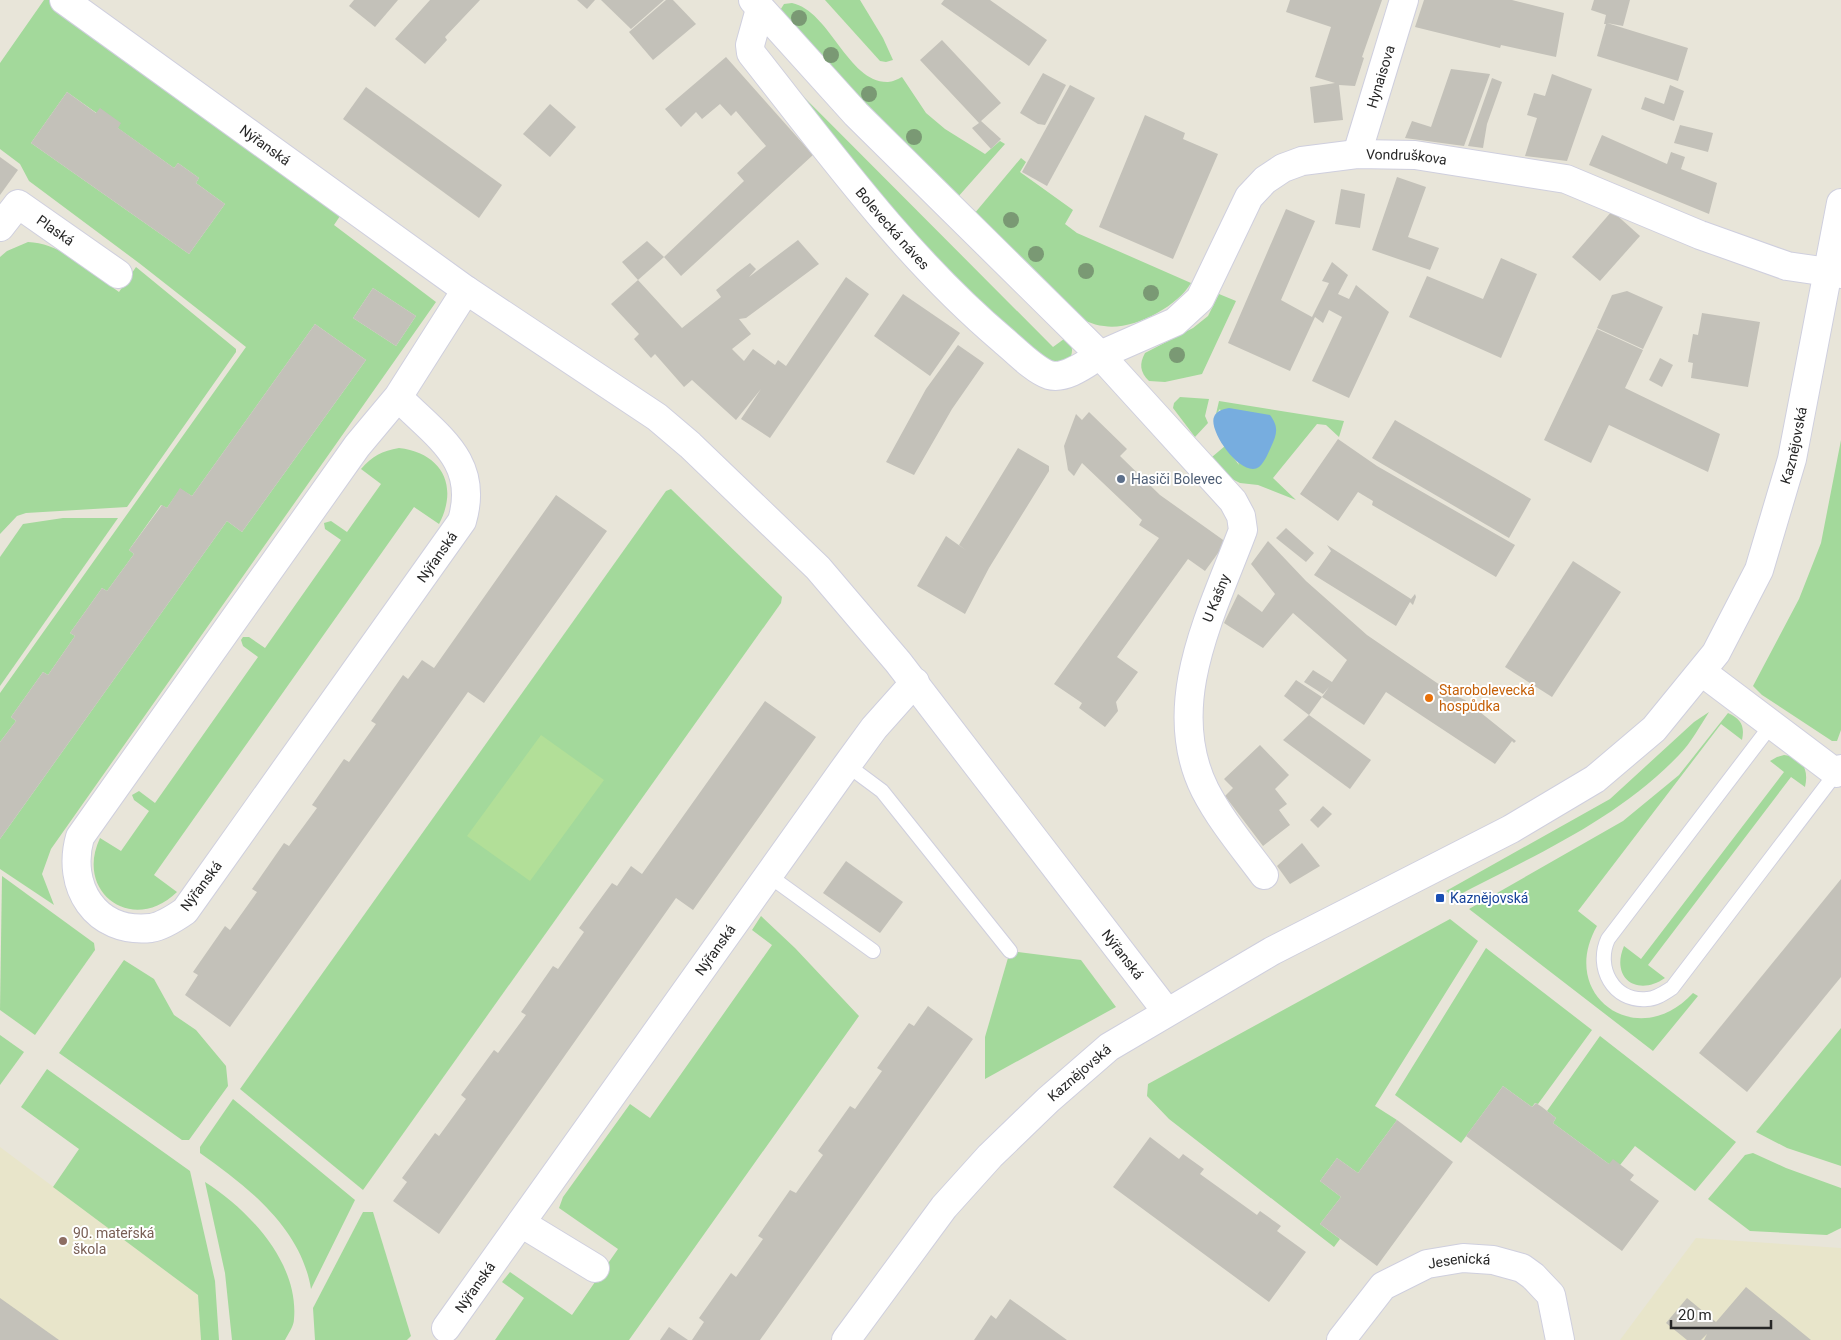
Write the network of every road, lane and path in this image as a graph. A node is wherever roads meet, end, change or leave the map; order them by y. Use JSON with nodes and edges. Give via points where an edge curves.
{"nodes":[{"id":1,"x":64,"y":0,"type":"edge"},
{"id":2,"x":1404,"y":0,"type":"edge"},
{"id":3,"x":757,"y":5,"type":"edge"},
{"id":4,"x":1357,"y":154,"type":"junction"},
{"id":5,"x":1841,"y":203,"type":"edge"},
{"id":6,"x":0,"y":227,"type":"edge"},
{"id":7,"x":118,"y":274,"type":"dead end"},
{"id":8,"x":1835,"y":274,"type":"edge"},
{"id":9,"x":466,"y":290,"type":"junction"},
{"id":10,"x":1100,"y":355,"type":"junction"},
{"id":11,"x":398,"y":397,"type":"junction"},
{"id":12,"x":1702,"y":672,"type":"junction"},
{"id":13,"x":915,"y":682,"type":"junction"},
{"id":14,"x":1772,"y":724,"type":"junction"},
{"id":15,"x":847,"y":765,"type":"junction"},
{"id":16,"x":1839,"y":771,"type":"edge"},
{"id":17,"x":1264,"y":875,"type":"dead end"},
{"id":18,"x":768,"y":876,"type":"junction"},
{"id":19,"x":873,"y":951,"type":"dead end"},
{"id":20,"x":1010,"y":951,"type":"dead end"},
{"id":21,"x":1167,"y":1012,"type":"junction"},
{"id":22,"x":521,"y":1223,"type":"junction"},
{"id":23,"x":595,"y":1268,"type":"dead end"},
{"id":24,"x":446,"y":1328,"type":"dead end"},
{"id":25,"x":846,"y":1340,"type":"edge"},
{"id":26,"x":1341,"y":1340,"type":"edge"},
{"id":27,"x":1560,"y":1340,"type":"edge"}],
"edges":[{"from":1,"to":9,"type":"street","name":"Nýřanská"},
{"from":2,"to":4,"type":"street","name":"Hynaisova"},
{"from":3,"to":10,"type":"street","name":"Bolevecká náves","via":[[856,114]]},
{"from":3,"to":10,"type":"street","name":"Bolevecká náves","via":[[751,53],[870,204],[921,263],[978,319],[1049,375],[1073,371]]},
{"from":4,"to":8,"type":"street","name":"Vondruškova","via":[[1415,155],[1566,180],[1700,235],[1787,266]]},
{"from":4,"to":10,"type":"street","name":"Vondruškova","via":[[1302,161],[1265,180],[1250,197],[1200,299],[1175,322]]},
{"from":5,"to":8,"type":"street","name":"Kaznějovská"},
{"from":6,"to":7,"type":"street","name":"Plaská","via":[[18,204]]},
{"from":8,"to":12,"type":"street","name":"Kaznějovská","via":[[1792,459],[1760,570],[1716,653]]},
{"from":9,"to":11,"type":"street","name":"Nýřanská"},
{"from":9,"to":13,"type":"street","name":"Nýřanská","via":[[657,418],[690,445],[818,568]]},
{"from":10,"to":17,"type":"street","name":"U Kašny","via":[[1233,501],[1241,516],[1242,530],[1201,636],[1193,674],[1190,726],[1192,751],[1205,790]]},
{"from":11,"to":11,"type":"street","name":"Nýřanská","via":[[357,446],[80,837],[75,870],[80,886],[87,901],[115,923],[133,928],[152,928],[185,911],[462,521],[467,504],[463,470],[455,455]]},
{"from":12,"to":14,"type":"street"},
{"from":12,"to":21,"type":"street","name":"Kaznějovská","via":[[1654,729],[1595,779],[1511,829],[1272,951]]},
{"from":13,"to":15,"type":"street","name":"Nýřanská","via":[[874,728]]},
{"from":13,"to":21,"type":"street","name":"Nýřanská"},
{"from":14,"to":16,"type":"street"},
{"from":14,"to":16,"type":"lane","via":[[1608,939],[1602,961],[1605,973],[1620,992],[1633,998],[1647,999],[1672,988]]},
{"from":15,"to":18,"type":"street","name":"Nýřanská"},
{"from":15,"to":20,"type":"lane","via":[[882,791]]},
{"from":18,"to":19,"type":"lane"},
{"from":18,"to":22,"type":"street","name":"Nýřanská"},
{"from":21,"to":25,"type":"street","name":"Kaznějovská","via":[[1109,1048],[990,1156],[944,1207]]},
{"from":22,"to":23,"type":"street"},
{"from":22,"to":24,"type":"street","name":"Nýřanská"},
{"from":26,"to":27,"type":"street","name":"Jesenická","via":[[1384,1286],[1427,1264],[1463,1258],[1493,1260],[1522,1268],[1533,1276],[1551,1295]]}]}
